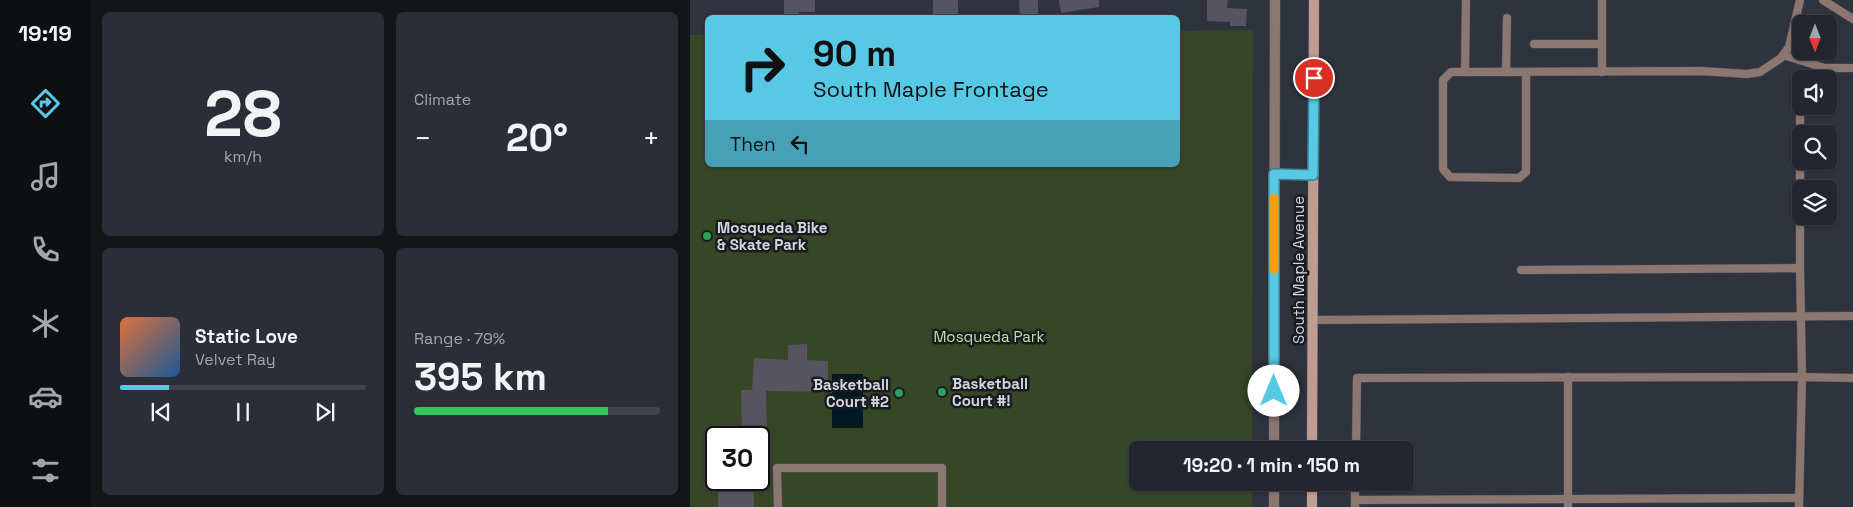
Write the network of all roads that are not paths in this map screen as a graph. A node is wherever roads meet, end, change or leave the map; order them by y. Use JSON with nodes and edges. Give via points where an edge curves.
{"nodes":[{"id":1,"x":1275,"y":0,"type":"edge"},
{"id":2,"x":1314,"y":0,"type":"edge"},
{"id":3,"x":1466,"y":0,"type":"edge"},
{"id":4,"x":1602,"y":0,"type":"edge"},
{"id":5,"x":1800,"y":0,"type":"edge"},
{"id":6,"x":1823,"y":0,"type":"edge"},
{"id":7,"x":1507,"y":18,"type":"dead end"},
{"id":8,"x":1853,"y":19,"type":"edge"},
{"id":9,"x":1534,"y":44,"type":"dead end"},
{"id":10,"x":1602,"y":44,"type":"junction"},
{"id":11,"x":1783,"y":55,"type":"junction"},
{"id":12,"x":1853,"y":68,"type":"edge"},
{"id":13,"x":1465,"y":72,"type":"junction"},
{"id":14,"x":1506,"y":72,"type":"junction"},
{"id":15,"x":1526,"y":72,"type":"junction"},
{"id":16,"x":1602,"y":72,"type":"junction"},
{"id":17,"x":1800,"y":115,"type":"edge"},
{"id":18,"x":1274,"y":174,"type":"junction"},
{"id":19,"x":1313,"y":175,"type":"junction"},
{"id":20,"x":1800,"y":268,"type":"junction"},
{"id":21,"x":1521,"y":270,"type":"dead end"},
{"id":22,"x":1801,"y":316,"type":"junction"},
{"id":23,"x":1853,"y":316,"type":"edge"},
{"id":24,"x":1313,"y":320,"type":"junction"},
{"id":25,"x":1568,"y":377,"type":"junction"},
{"id":26,"x":1802,"y":377,"type":"junction"},
{"id":27,"x":1853,"y":378,"type":"edge"},
{"id":28,"x":1274,"y":441,"type":"edge"},
{"id":29,"x":1312,"y":441,"type":"edge"},
{"id":30,"x":1356,"y":441,"type":"edge"},
{"id":31,"x":1274,"y":491,"type":"edge"},
{"id":32,"x":1312,"y":491,"type":"edge"},
{"id":33,"x":1568,"y":498,"type":"junction"},
{"id":34,"x":1799,"y":498,"type":"junction"},
{"id":35,"x":1355,"y":503,"type":"edge"},
{"id":36,"x":778,"y":507,"type":"edge"},
{"id":37,"x":942,"y":507,"type":"edge"},
{"id":38,"x":1274,"y":507,"type":"edge"},
{"id":39,"x":1312,"y":507,"type":"edge"},
{"id":40,"x":1568,"y":507,"type":"edge"},
{"id":41,"x":1799,"y":507,"type":"edge"}],
"edges":[{"from":1,"to":18,"type":"street"},
{"from":2,"to":19,"type":"main road","name":"South Maple Avenue"},
{"from":3,"to":13,"type":"lane"},
{"from":4,"to":10,"type":"lane"},
{"from":5,"to":11,"type":"lane","via":[[1789,46]]},
{"from":6,"to":8,"type":"lane"},
{"from":7,"to":14,"type":"lane"},
{"from":9,"to":10,"type":"lane"},
{"from":10,"to":16,"type":"lane"},
{"from":11,"to":12,"type":"lane","via":[[1825,68]]},
{"from":11,"to":16,"type":"lane","via":[[1760,72],[1747,74]]},
{"from":13,"to":14,"type":"lane"},
{"from":13,"to":15,"type":"lane","via":[[1451,72],[1443,80],[1443,169],[1450,177],[1519,178],[1526,172]]},
{"from":14,"to":15,"type":"lane"},
{"from":15,"to":16,"type":"lane"},
{"from":17,"to":20,"type":"lane"},
{"from":18,"to":19,"type":"street"},
{"from":18,"to":28,"type":"street"},
{"from":19,"to":24,"type":"main road","name":"South Maple Avenue"},
{"from":20,"to":21,"type":"lane"},
{"from":20,"to":22,"type":"lane"},
{"from":22,"to":23,"type":"lane"},
{"from":22,"to":24,"type":"lane"},
{"from":22,"to":26,"type":"lane"},
{"from":24,"to":29,"type":"main road","name":"South Maple Avenue"},
{"from":25,"to":26,"type":"lane"},
{"from":25,"to":30,"type":"lane","via":[[1357,378]]},
{"from":25,"to":33,"type":"lane"},
{"from":26,"to":27,"type":"lane"},
{"from":26,"to":34,"type":"lane"},
{"from":31,"to":38,"type":"street"},
{"from":32,"to":39,"type":"main road"},
{"from":33,"to":34,"type":"lane"},
{"from":33,"to":35,"type":"lane"},
{"from":33,"to":40,"type":"lane"},
{"from":34,"to":41,"type":"lane"},
{"from":36,"to":37,"type":"lane","via":[[777,468],[942,468]]}]}
